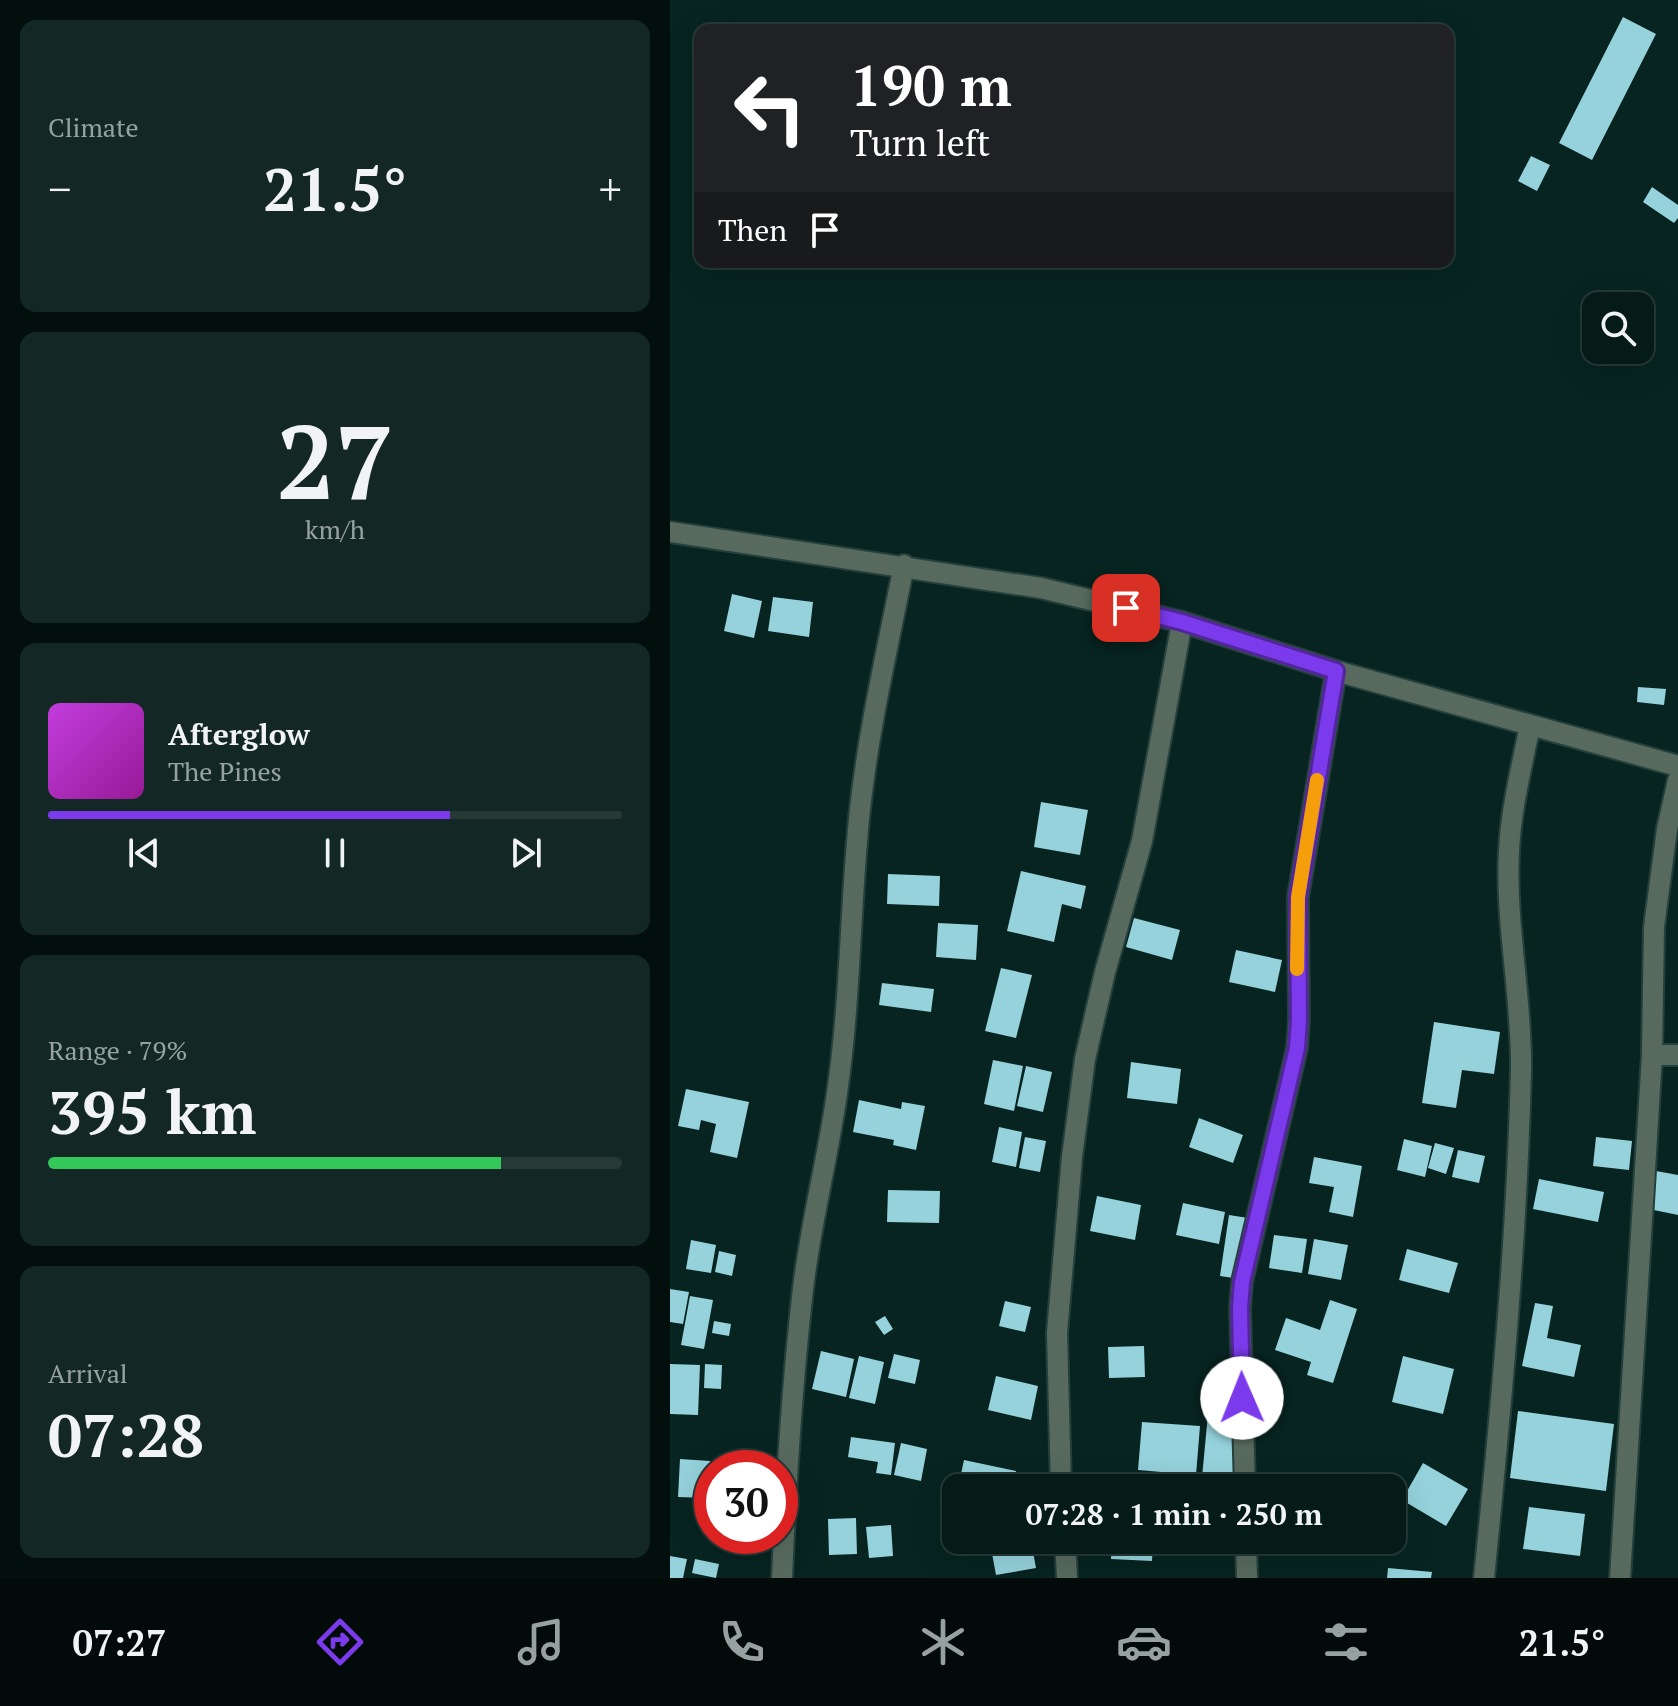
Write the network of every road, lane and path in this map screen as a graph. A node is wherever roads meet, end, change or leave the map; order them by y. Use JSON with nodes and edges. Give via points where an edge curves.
{"nodes":[{"id":1,"x":670,"y":532,"type":"edge"},
{"id":2,"x":904,"y":565,"type":"junction"},
{"id":3,"x":1182,"y":622,"type":"junction"},
{"id":4,"x":1336,"y":671,"type":"junction"},
{"id":5,"x":1530,"y":725,"type":"junction"},
{"id":6,"x":1678,"y":766,"type":"edge"},
{"id":7,"x":1678,"y":780,"type":"edge"},
{"id":8,"x":1652,"y":1055,"type":"junction"},
{"id":9,"x":1678,"y":1055,"type":"edge"},
{"id":10,"x":1061,"y":1474,"type":"edge"},
{"id":11,"x":1245,"y":1474,"type":"edge"},
{"id":12,"x":1066,"y":1554,"type":"edge"},
{"id":13,"x":1246,"y":1554,"type":"edge"},
{"id":14,"x":782,"y":1578,"type":"edge"},
{"id":15,"x":1067,"y":1578,"type":"edge"},
{"id":16,"x":1247,"y":1578,"type":"edge"},
{"id":17,"x":1484,"y":1578,"type":"edge"},
{"id":18,"x":1620,"y":1578,"type":"edge"}],
"edges":[{"from":1,"to":2,"type":"street"},
{"from":2,"to":3,"type":"street","via":[[1041,588]]},
{"from":2,"to":14,"type":"street","via":[[860,808],[838,1085],[801,1304]]},
{"from":3,"to":4,"type":"street"},
{"from":3,"to":10,"type":"street","via":[[1142,841],[1085,1059],[1057,1333]]},
{"from":4,"to":5,"type":"street"},
{"from":4,"to":11,"type":"street","via":[[1298,897],[1297,1048],[1242,1282]]},
{"from":5,"to":6,"type":"street"},
{"from":5,"to":17,"type":"street","via":[[1509,852],[1520,1050],[1518,1177]]},
{"from":7,"to":8,"type":"street","via":[[1654,927]]},
{"from":8,"to":9,"type":"street"},
{"from":8,"to":18,"type":"street"},
{"from":12,"to":15,"type":"street"},
{"from":13,"to":16,"type":"street"}]}
